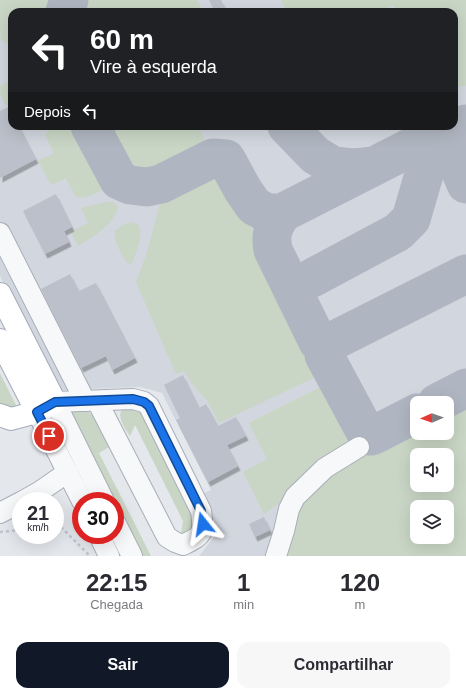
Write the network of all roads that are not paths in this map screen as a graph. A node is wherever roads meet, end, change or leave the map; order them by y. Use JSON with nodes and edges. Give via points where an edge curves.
{"nodes":[{"id":1,"x":0,"y":233,"type":"edge"},
{"id":2,"x":0,"y":294,"type":"edge"},
{"id":3,"x":0,"y":340,"type":"edge"},
{"id":4,"x":91,"y":401,"type":"junction"},
{"id":5,"x":46,"y":407,"type":"junction"},
{"id":6,"x":0,"y":415,"type":"edge"},
{"id":7,"x":359,"y":447,"type":"dead end"},
{"id":8,"x":68,"y":472,"type":"junction"},
{"id":9,"x":39,"y":492,"type":"edge"},
{"id":10,"x":78,"y":492,"type":"edge"},
{"id":11,"x":98,"y":492,"type":"edge"},
{"id":12,"x":12,"y":507,"type":"edge"},
{"id":13,"x":0,"y":513,"type":"edge"},
{"id":14,"x":124,"y":540,"type":"edge"},
{"id":15,"x":104,"y":544,"type":"edge"},
{"id":16,"x":183,"y":551,"type":"edge"},
{"id":17,"x":110,"y":556,"type":"edge"},
{"id":18,"x":132,"y":556,"type":"edge"},
{"id":19,"x":276,"y":556,"type":"edge"}],
"edges":[{"from":1,"to":4,"type":"street"},
{"from":2,"to":5,"type":"main road"},
{"from":3,"to":5,"type":"main road"},
{"from":4,"to":5,"type":"street"},
{"from":4,"to":16,"type":"street","via":[[167,538]]},
{"from":4,"to":16,"type":"street","via":[[133,399],[149,406],[201,511],[202,532]]},
{"from":5,"to":6,"type":"main road","via":[[11,419]]},
{"from":5,"to":8,"type":"street"},
{"from":5,"to":11,"type":"street"},
{"from":7,"to":19,"type":"street","via":[[325,468],[295,497],[289,509]]},
{"from":8,"to":9,"type":"street"},
{"from":8,"to":10,"type":"street"},
{"from":12,"to":13,"type":"street"},
{"from":14,"to":18,"type":"street"},
{"from":15,"to":17,"type":"street"}]}
